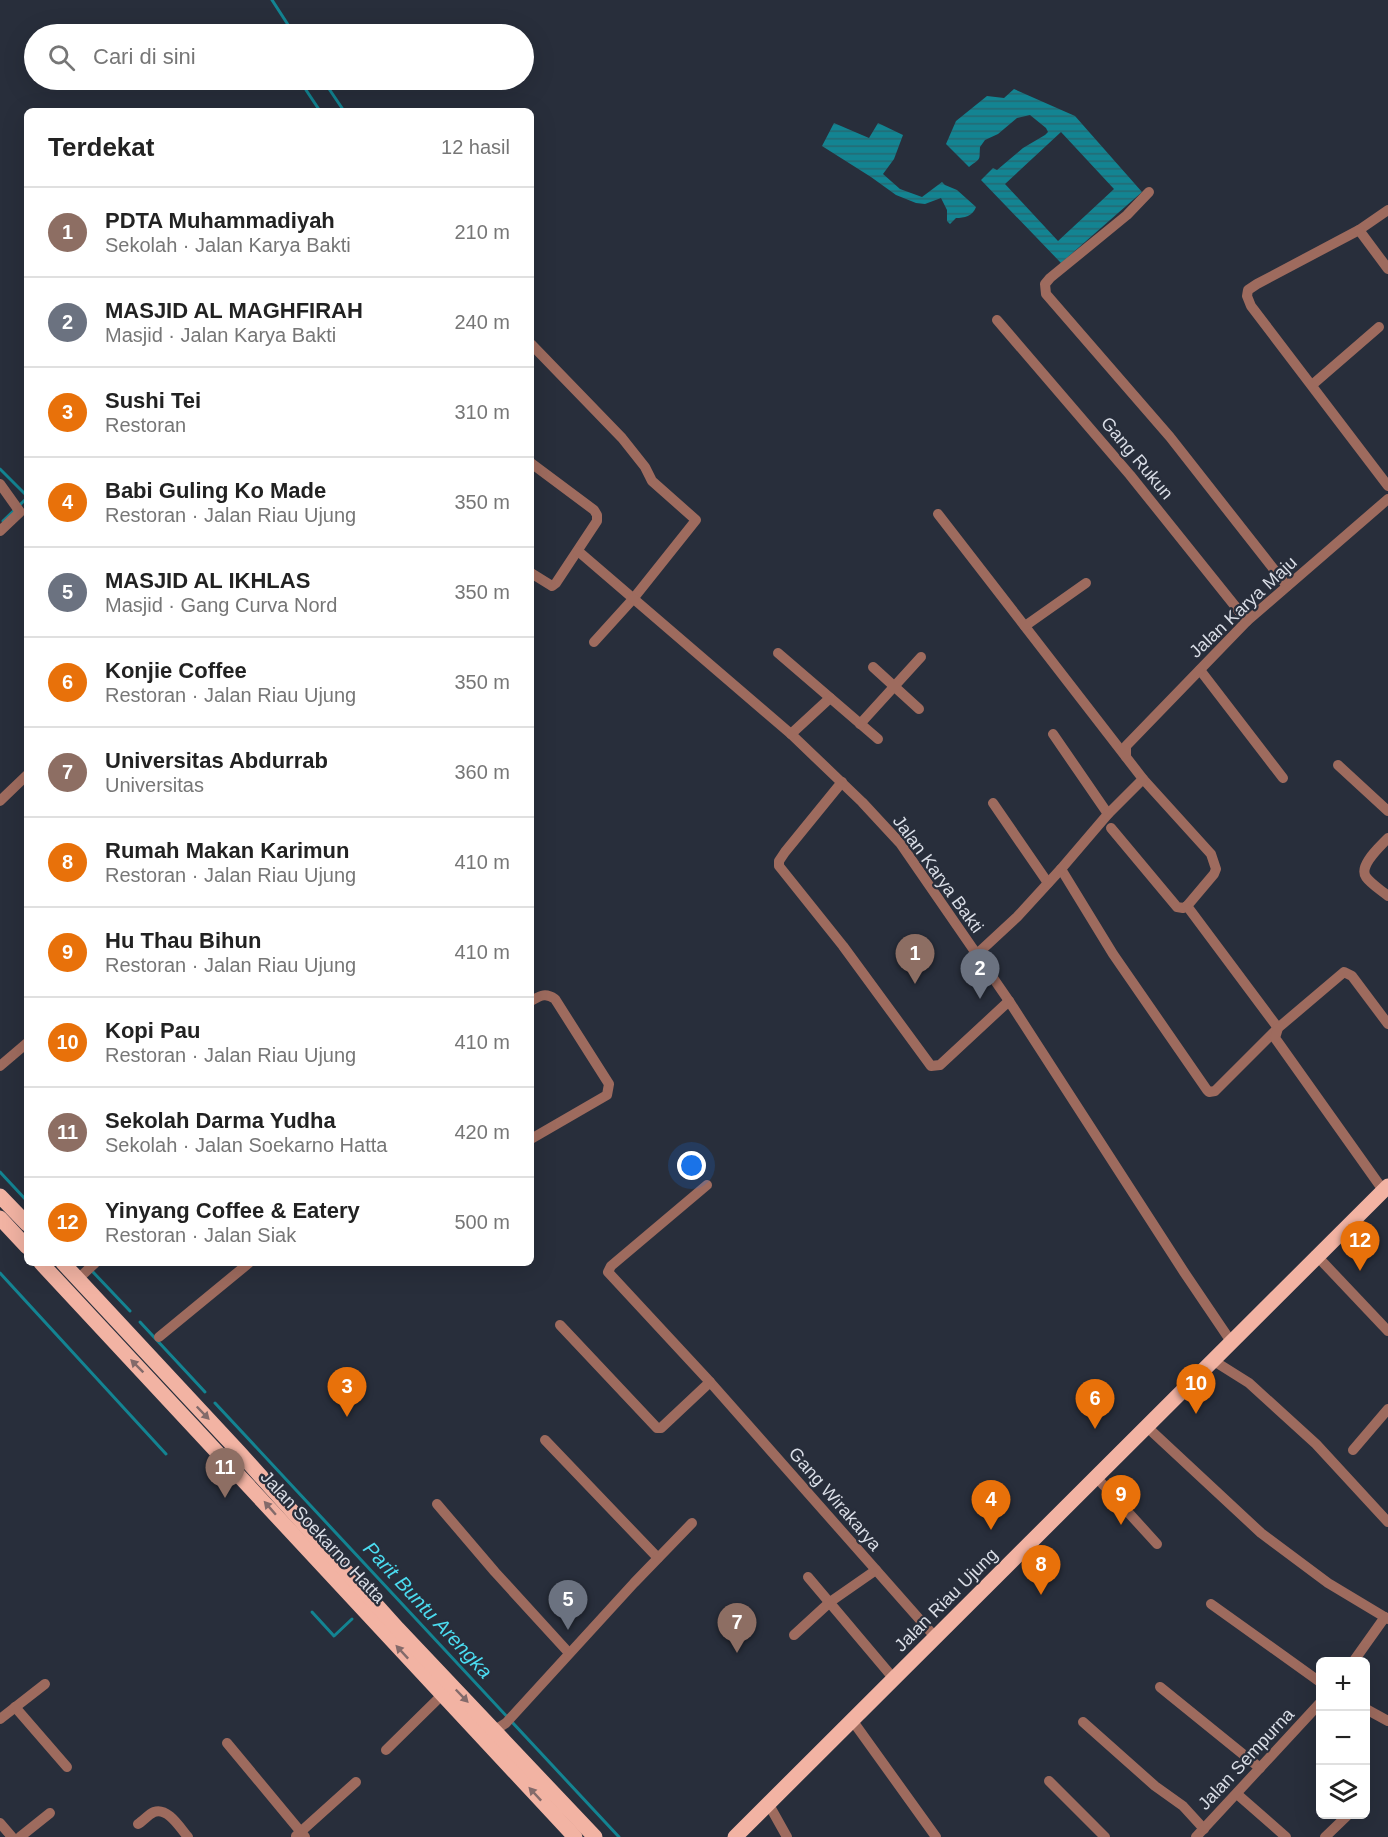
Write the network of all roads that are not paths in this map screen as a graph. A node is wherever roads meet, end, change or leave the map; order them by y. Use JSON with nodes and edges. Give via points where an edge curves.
{"nodes":[{"id":1,"x":1149,"y":192,"type":"dead end"},
{"id":2,"x":1388,"y":210,"type":"edge"},
{"id":3,"x":1359,"y":230,"type":"junction"},
{"id":4,"x":1388,"y":269,"type":"edge"},
{"id":5,"x":997,"y":320,"type":"dead end"},
{"id":6,"x":1379,"y":327,"type":"dead end"},
{"id":7,"x":534,"y":347,"type":"edge"},
{"id":8,"x":1312,"y":385,"type":"junction"},
{"id":9,"x":534,"y":465,"type":"edge"},
{"id":10,"x":0,"y":484,"type":"edge"},
{"id":11,"x":1388,"y":486,"type":"edge"},
{"id":12,"x":1388,"y":499,"type":"edge"},
{"id":13,"x":938,"y":514,"type":"dead end"},
{"id":14,"x":0,"y":531,"type":"edge"},
{"id":15,"x":578,"y":551,"type":"junction"},
{"id":16,"x":534,"y":575,"type":"edge"},
{"id":17,"x":1086,"y":583,"type":"dead end"},
{"id":18,"x":1287,"y":586,"type":"junction"},
{"id":19,"x":633,"y":599,"type":"junction"},
{"id":20,"x":1247,"y":621,"type":"junction"},
{"id":21,"x":1025,"y":626,"type":"junction"},
{"id":22,"x":594,"y":642,"type":"dead end"},
{"id":23,"x":778,"y":653,"type":"dead end"},
{"id":24,"x":921,"y":657,"type":"dead end"},
{"id":25,"x":873,"y":667,"type":"dead end"},
{"id":26,"x":1200,"y":670,"type":"junction"},
{"id":27,"x":894,"y":686,"type":"junction"},
{"id":28,"x":830,"y":698,"type":"junction"},
{"id":29,"x":919,"y":709,"type":"dead end"},
{"id":30,"x":860,"y":724,"type":"junction"},
{"id":31,"x":791,"y":734,"type":"junction"},
{"id":32,"x":1053,"y":734,"type":"dead end"},
{"id":33,"x":878,"y":739,"type":"dead end"},
{"id":34,"x":1126,"y":752,"type":"junction"},
{"id":35,"x":1338,"y":765,"type":"dead end"},
{"id":36,"x":24,"y":778,"type":"edge"},
{"id":37,"x":1283,"y":778,"type":"dead end"},
{"id":38,"x":1143,"y":779,"type":"junction"},
{"id":39,"x":842,"y":782,"type":"junction"},
{"id":40,"x":0,"y":801,"type":"edge"},
{"id":41,"x":993,"y":803,"type":"dead end"},
{"id":42,"x":1388,"y":811,"type":"edge"},
{"id":43,"x":1108,"y":814,"type":"junction"},
{"id":44,"x":1111,"y":828,"type":"dead end"},
{"id":45,"x":1388,"y":838,"type":"edge"},
{"id":46,"x":1062,"y":869,"type":"junction"},
{"id":47,"x":1048,"y":883,"type":"junction"},
{"id":48,"x":1388,"y":896,"type":"edge"},
{"id":49,"x":1185,"y":907,"type":"junction"},
{"id":50,"x":976,"y":955,"type":"junction"},
{"id":51,"x":534,"y":999,"type":"edge"},
{"id":52,"x":1009,"y":1001,"type":"junction"},
{"id":53,"x":1388,"y":1024,"type":"edge"},
{"id":54,"x":1278,"y":1028,"type":"junction"},
{"id":55,"x":24,"y":1046,"type":"edge"},
{"id":56,"x":0,"y":1066,"type":"edge"},
{"id":57,"x":534,"y":1137,"type":"edge"},
{"id":58,"x":707,"y":1185,"type":"dead end"},
{"id":59,"x":1386,"y":1188,"type":"edge"},
{"id":60,"x":0,"y":1196,"type":"edge"},
{"id":61,"x":0,"y":1218,"type":"edge"},
{"id":62,"x":24,"y":1221,"type":"edge"},
{"id":63,"x":24,"y":1244,"type":"edge"},
{"id":64,"x":1316,"y":1255,"type":"junction"},
{"id":65,"x":44,"y":1266,"type":"edge"},
{"id":66,"x":245,"y":1266,"type":"edge"},
{"id":67,"x":88,"y":1270,"type":"edge"},
{"id":68,"x":106,"y":1310,"type":"junction"},
{"id":69,"x":95,"y":1322,"type":"junction"},
{"id":70,"x":560,"y":1325,"type":"dead end"},
{"id":71,"x":1388,"y":1331,"type":"edge"},
{"id":72,"x":159,"y":1337,"type":"dead end"},
{"id":73,"x":1232,"y":1343,"type":"junction"},
{"id":74,"x":1214,"y":1361,"type":"junction"},
{"id":75,"x":710,"y":1382,"type":"junction"},
{"id":76,"x":1388,"y":1409,"type":"edge"},
{"id":77,"x":1146,"y":1426,"type":"junction"},
{"id":78,"x":545,"y":1440,"type":"dead end"},
{"id":79,"x":1353,"y":1450,"type":"dead end"},
{"id":80,"x":1096,"y":1478,"type":"junction"},
{"id":81,"x":437,"y":1504,"type":"dead end"},
{"id":82,"x":1388,"y":1522,"type":"edge"},
{"id":83,"x":692,"y":1523,"type":"dead end"},
{"id":84,"x":1157,"y":1544,"type":"dead end"},
{"id":85,"x":658,"y":1558,"type":"junction"},
{"id":86,"x":876,"y":1570,"type":"junction"},
{"id":87,"x":808,"y":1577,"type":"dead end"},
{"id":88,"x":830,"y":1602,"type":"junction"},
{"id":89,"x":1211,"y":1604,"type":"dead end"},
{"id":90,"x":1386,"y":1618,"type":"edge"},
{"id":91,"x":794,"y":1635,"type":"dead end"},
{"id":92,"x":936,"y":1638,"type":"junction"},
{"id":93,"x":569,"y":1653,"type":"junction"},
{"id":94,"x":1357,"y":1657,"type":"edge"},
{"id":95,"x":894,"y":1679,"type":"junction"},
{"id":96,"x":1316,"y":1679,"type":"edge"},
{"id":97,"x":45,"y":1684,"type":"dead end"},
{"id":98,"x":1160,"y":1687,"type":"dead end"},
{"id":99,"x":442,"y":1695,"type":"junction"},
{"id":100,"x":15,"y":1707,"type":"junction"},
{"id":101,"x":1316,"y":1707,"type":"edge"},
{"id":102,"x":1369,"y":1711,"type":"edge"},
{"id":103,"x":0,"y":1719,"type":"edge"},
{"id":104,"x":852,"y":1720,"type":"junction"},
{"id":105,"x":1388,"y":1721,"type":"edge"},
{"id":106,"x":1083,"y":1722,"type":"dead end"},
{"id":107,"x":500,"y":1726,"type":"junction"},
{"id":108,"x":227,"y":1743,"type":"dead end"},
{"id":109,"x":386,"y":1750,"type":"dead end"},
{"id":110,"x":67,"y":1767,"type":"dead end"},
{"id":111,"x":1260,"y":1768,"type":"junction"},
{"id":112,"x":1049,"y":1781,"type":"dead end"},
{"id":113,"x":356,"y":1782,"type":"dead end"},
{"id":114,"x":1237,"y":1794,"type":"junction"},
{"id":115,"x":768,"y":1803,"type":"junction"},
{"id":116,"x":50,"y":1813,"type":"dead end"},
{"id":117,"x":1345,"y":1819,"type":"edge"},
{"id":118,"x":0,"y":1823,"type":"edge"},
{"id":119,"x":138,"y":1824,"type":"dead end"},
{"id":120,"x":1200,"y":1833,"type":"edge"},
{"id":121,"x":300,"y":1835,"type":"edge"},
{"id":122,"x":12,"y":1837,"type":"edge"},
{"id":123,"x":21,"y":1837,"type":"edge"},
{"id":124,"x":188,"y":1837,"type":"edge"},
{"id":125,"x":575,"y":1837,"type":"edge"},
{"id":126,"x":595,"y":1837,"type":"edge"},
{"id":127,"x":735,"y":1837,"type":"edge"},
{"id":128,"x":787,"y":1837,"type":"edge"},
{"id":129,"x":936,"y":1837,"type":"edge"},
{"id":130,"x":1105,"y":1837,"type":"edge"},
{"id":131,"x":1286,"y":1837,"type":"edge"},
{"id":132,"x":1325,"y":1837,"type":"edge"}],
"edges":[{"from":1,"to":18,"type":"street","via":[[1050,278],[1045,290],[1170,437]]},
{"from":2,"to":3,"type":"street"},
{"from":3,"to":4,"type":"street"},
{"from":3,"to":8,"type":"street","via":[[1248,290],[1251,306]]},
{"from":5,"to":20,"type":"street","name":"Gang Rukun","via":[[1124,467]]},
{"from":6,"to":8,"type":"street"},
{"from":7,"to":19,"type":"street","via":[[622,438],[652,481],[696,519]]},
{"from":8,"to":11,"type":"street"},
{"from":9,"to":15,"type":"street","via":[[597,515]]},
{"from":10,"to":14,"type":"street","via":[[17,507]]},
{"from":12,"to":18,"type":"street","name":"Jalan Karya Maju"},
{"from":13,"to":21,"type":"street"},
{"from":15,"to":16,"type":"street","via":[[552,586]]},
{"from":15,"to":19,"type":"street","name":"Jalan Karya Bakti"},
{"from":17,"to":21,"type":"street"},
{"from":18,"to":20,"type":"street","name":"Jalan Karya Maju"},
{"from":19,"to":22,"type":"street"},
{"from":19,"to":31,"type":"street","name":"Jalan Karya Bakti"},
{"from":20,"to":26,"type":"street","name":"Jalan Karya Maju"},
{"from":21,"to":34,"type":"street"},
{"from":23,"to":28,"type":"street"},
{"from":24,"to":27,"type":"street"},
{"from":25,"to":27,"type":"street"},
{"from":26,"to":34,"type":"street","name":"Jalan Karya Maju"},
{"from":26,"to":37,"type":"street"},
{"from":27,"to":29,"type":"street"},
{"from":27,"to":30,"type":"street"},
{"from":28,"to":30,"type":"street"},
{"from":28,"to":31,"type":"street"},
{"from":30,"to":33,"type":"street"},
{"from":31,"to":39,"type":"street","name":"Jalan Karya Bakti"},
{"from":32,"to":43,"type":"street"},
{"from":34,"to":38,"type":"street"},
{"from":35,"to":42,"type":"street"},
{"from":36,"to":40,"type":"street"},
{"from":38,"to":43,"type":"street"},
{"from":38,"to":49,"type":"street","via":[[1214,861],[1214,874]]},
{"from":39,"to":50,"type":"street","name":"Jalan Karya Bakti","via":[[900,843]]},
{"from":39,"to":52,"type":"street","via":[[785,852],[779,866],[931,1066],[940,1065]]},
{"from":41,"to":47,"type":"street"},
{"from":43,"to":46,"type":"street"},
{"from":44,"to":49,"type":"street","via":[[1177,907]]},
{"from":45,"to":48,"type":"street","via":[[1364,866],[1364,873]]},
{"from":46,"to":47,"type":"street"},
{"from":46,"to":54,"type":"street","via":[[1146,1005],[1209,1092],[1215,1091]]},
{"from":47,"to":50,"type":"street"},
{"from":49,"to":54,"type":"street"},
{"from":50,"to":52,"type":"street","name":"Jalan Karya Bakti"},
{"from":51,"to":57,"type":"street","via":[[543,994],[555,999],[609,1084],[607,1095]]},
{"from":52,"to":73,"type":"street","name":"Jalan Karya Bakti"},
{"from":53,"to":54,"type":"street","via":[[1353,976],[1344,972]]},
{"from":54,"to":59,"type":"street","via":[[1276,1042]]},
{"from":55,"to":56,"type":"street"},
{"from":58,"to":75,"type":"street","name":"Gang Wirakarya","via":[[608,1272]]},
{"from":59,"to":64,"type":"main road","name":"Jalan Riau Ujung"},
{"from":60,"to":62,"type":"main road"},
{"from":61,"to":63,"type":"main road"},
{"from":64,"to":71,"type":"street"},
{"from":64,"to":73,"type":"main road","name":"Jalan Riau Ujung"},
{"from":65,"to":69,"type":"main road","name":"Jalan Soekarno Hatta"},
{"from":66,"to":72,"type":"street"},
{"from":67,"to":68,"type":"main road","name":"Jalan Soekarno Hatta"},
{"from":68,"to":69,"type":"main road"},
{"from":68,"to":107,"type":"main road","name":"Jalan Soekarno Hatta","one_way":true,"via":[[398,1629]]},
{"from":99,"to":69,"type":"main road","name":"Jalan Soekarno Hatta","one_way":true},
{"from":70,"to":75,"type":"street","via":[[657,1428]]},
{"from":73,"to":74,"type":"main road","name":"Jalan Riau Ujung"},
{"from":74,"to":77,"type":"main road","name":"Jalan Riau Ujung"},
{"from":74,"to":82,"type":"street","via":[[1249,1383],[1316,1444]]},
{"from":75,"to":86,"type":"street","name":"Gang Wirakarya"},
{"from":76,"to":79,"type":"street"},
{"from":77,"to":80,"type":"main road","name":"Jalan Riau Ujung"},
{"from":77,"to":90,"type":"street","via":[[1261,1533],[1328,1583]]},
{"from":78,"to":85,"type":"street"},
{"from":80,"to":84,"type":"street"},
{"from":80,"to":92,"type":"main road","name":"Jalan Riau Ujung"},
{"from":81,"to":93,"type":"street"},
{"from":83,"to":85,"type":"street"},
{"from":85,"to":93,"type":"street"},
{"from":86,"to":88,"type":"street"},
{"from":86,"to":92,"type":"street","name":"Gang Wirakarya"},
{"from":87,"to":88,"type":"street"},
{"from":88,"to":91,"type":"street"},
{"from":88,"to":95,"type":"street"},
{"from":89,"to":96,"type":"street"},
{"from":90,"to":94,"type":"street"},
{"from":92,"to":95,"type":"main road","name":"Jalan Riau Ujung"},
{"from":93,"to":107,"type":"street"},
{"from":95,"to":104,"type":"main road","name":"Jalan Riau Ujung"},
{"from":97,"to":100,"type":"street"},
{"from":98,"to":111,"type":"street"},
{"from":99,"to":109,"type":"street"},
{"from":125,"to":99,"type":"main road","name":"Jalan Soekarno Hatta","one_way":true},
{"from":100,"to":103,"type":"street"},
{"from":100,"to":110,"type":"street"},
{"from":101,"to":111,"type":"street","name":"Jalan Sempurna"},
{"from":102,"to":105,"type":"street"},
{"from":104,"to":115,"type":"main road","name":"Jalan Riau Ujung"},
{"from":104,"to":129,"type":"street"},
{"from":106,"to":120,"type":"street","via":[[1183,1806]]},
{"from":107,"to":126,"type":"main road","name":"Jalan Soekarno Hatta"},
{"from":108,"to":121,"type":"street"},
{"from":111,"to":114,"type":"street","name":"Jalan Sempurna"},
{"from":112,"to":130,"type":"street"},
{"from":113,"to":121,"type":"street"},
{"from":114,"to":120,"type":"street","name":"Jalan Sempurna"},
{"from":114,"to":131,"type":"street"},
{"from":115,"to":127,"type":"main road","name":"Jalan Riau Ujung"},
{"from":115,"to":128,"type":"street"},
{"from":116,"to":123,"type":"street"},
{"from":117,"to":132,"type":"street"},
{"from":118,"to":122,"type":"street"},
{"from":119,"to":124,"type":"street","via":[[154,1812],[161,1812],[169,1815]]}]}
